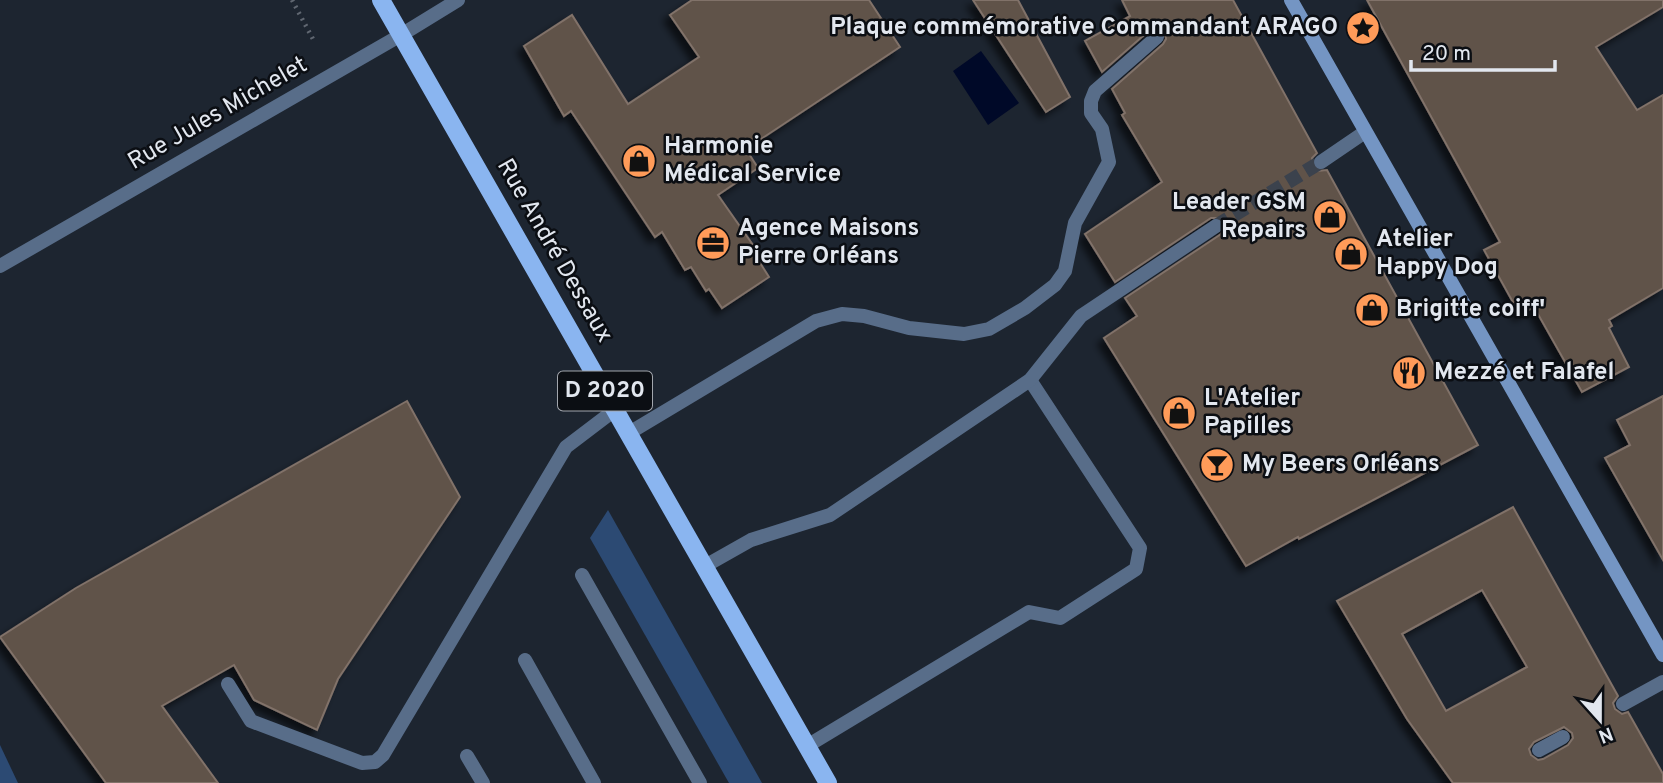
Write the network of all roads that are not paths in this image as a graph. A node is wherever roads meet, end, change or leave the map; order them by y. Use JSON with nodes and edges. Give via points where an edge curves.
{"nodes":[{"id":1,"x":381,"y":0,"type":"edge"},
{"id":2,"x":458,"y":0,"type":"edge"},
{"id":3,"x":1291,"y":0,"type":"edge"},
{"id":4,"x":401,"y":35,"type":"junction"},
{"id":5,"x":1157,"y":37,"type":"dead end"},
{"id":6,"x":1365,"y":132,"type":"junction"},
{"id":7,"x":1321,"y":162,"type":"tunnel mouth"},
{"id":8,"x":1216,"y":226,"type":"tunnel mouth"},
{"id":9,"x":0,"y":266,"type":"edge"},
{"id":10,"x":1030,"y":380,"type":"junction"},
{"id":11,"x":616,"y":409,"type":"junction"},
{"id":12,"x":629,"y":433,"type":"junction"},
{"id":13,"x":705,"y":566,"type":"junction"},
{"id":14,"x":582,"y":575,"type":"dead end"},
{"id":15,"x":1663,"y":655,"type":"edge"},
{"id":16,"x":525,"y":660,"type":"dead end"},
{"id":17,"x":1663,"y":682,"type":"edge"},
{"id":18,"x":228,"y":684,"type":"dead end"},
{"id":19,"x":1623,"y":704,"type":"dead end"},
{"id":20,"x":1563,"y":737,"type":"dead end"},
{"id":21,"x":807,"y":746,"type":"junction"},
{"id":22,"x":1539,"y":750,"type":"dead end"},
{"id":23,"x":467,"y":756,"type":"dead end"},
{"id":24,"x":483,"y":783,"type":"edge"},
{"id":25,"x":594,"y":783,"type":"edge"},
{"id":26,"x":700,"y":783,"type":"edge"},
{"id":27,"x":828,"y":783,"type":"edge"}],
"edges":[{"from":1,"to":4,"type":"main road","name":"Rue André Dessaux","number":"D 2020"},
{"from":2,"to":4,"type":"street","name":"Rue Jules Michelet"},
{"from":3,"to":6,"type":"main road"},
{"from":4,"to":9,"type":"street","name":"Rue Jules Michelet"},
{"from":4,"to":11,"type":"main road","name":"Rue André Dessaux","number":"D 2020"},
{"from":5,"to":12,"type":"street","via":[[1095,91],[1091,113],[1102,129],[1109,162],[1075,223],[1065,271],[1025,308],[989,329],[964,334],[842,314],[816,321]]},
{"from":6,"to":7,"type":"street"},
{"from":6,"to":15,"type":"main road"},
{"from":8,"to":10,"type":"street","via":[[1081,316]]},
{"from":10,"to":13,"type":"street","via":[[830,514],[751,540]]},
{"from":10,"to":21,"type":"street","via":[[1140,548],[1136,569],[1060,618],[1028,612]]},
{"from":11,"to":12,"type":"main road","name":"Rue André Dessaux","number":"D 2020"},
{"from":11,"to":18,"type":"street","via":[[566,447],[375,762],[362,763],[251,721]]},
{"from":12,"to":13,"type":"main road","name":"Rue André Dessaux","number":"D 2020"},
{"from":13,"to":21,"type":"main road","name":"Rue André Dessaux","number":"D 2020"},
{"from":14,"to":26,"type":"street"},
{"from":16,"to":25,"type":"street"},
{"from":17,"to":19,"type":"street"},
{"from":20,"to":22,"type":"street"},
{"from":21,"to":27,"type":"main road","name":"Rue André Dessaux","number":"D 2020"},
{"from":23,"to":24,"type":"street"}]}
